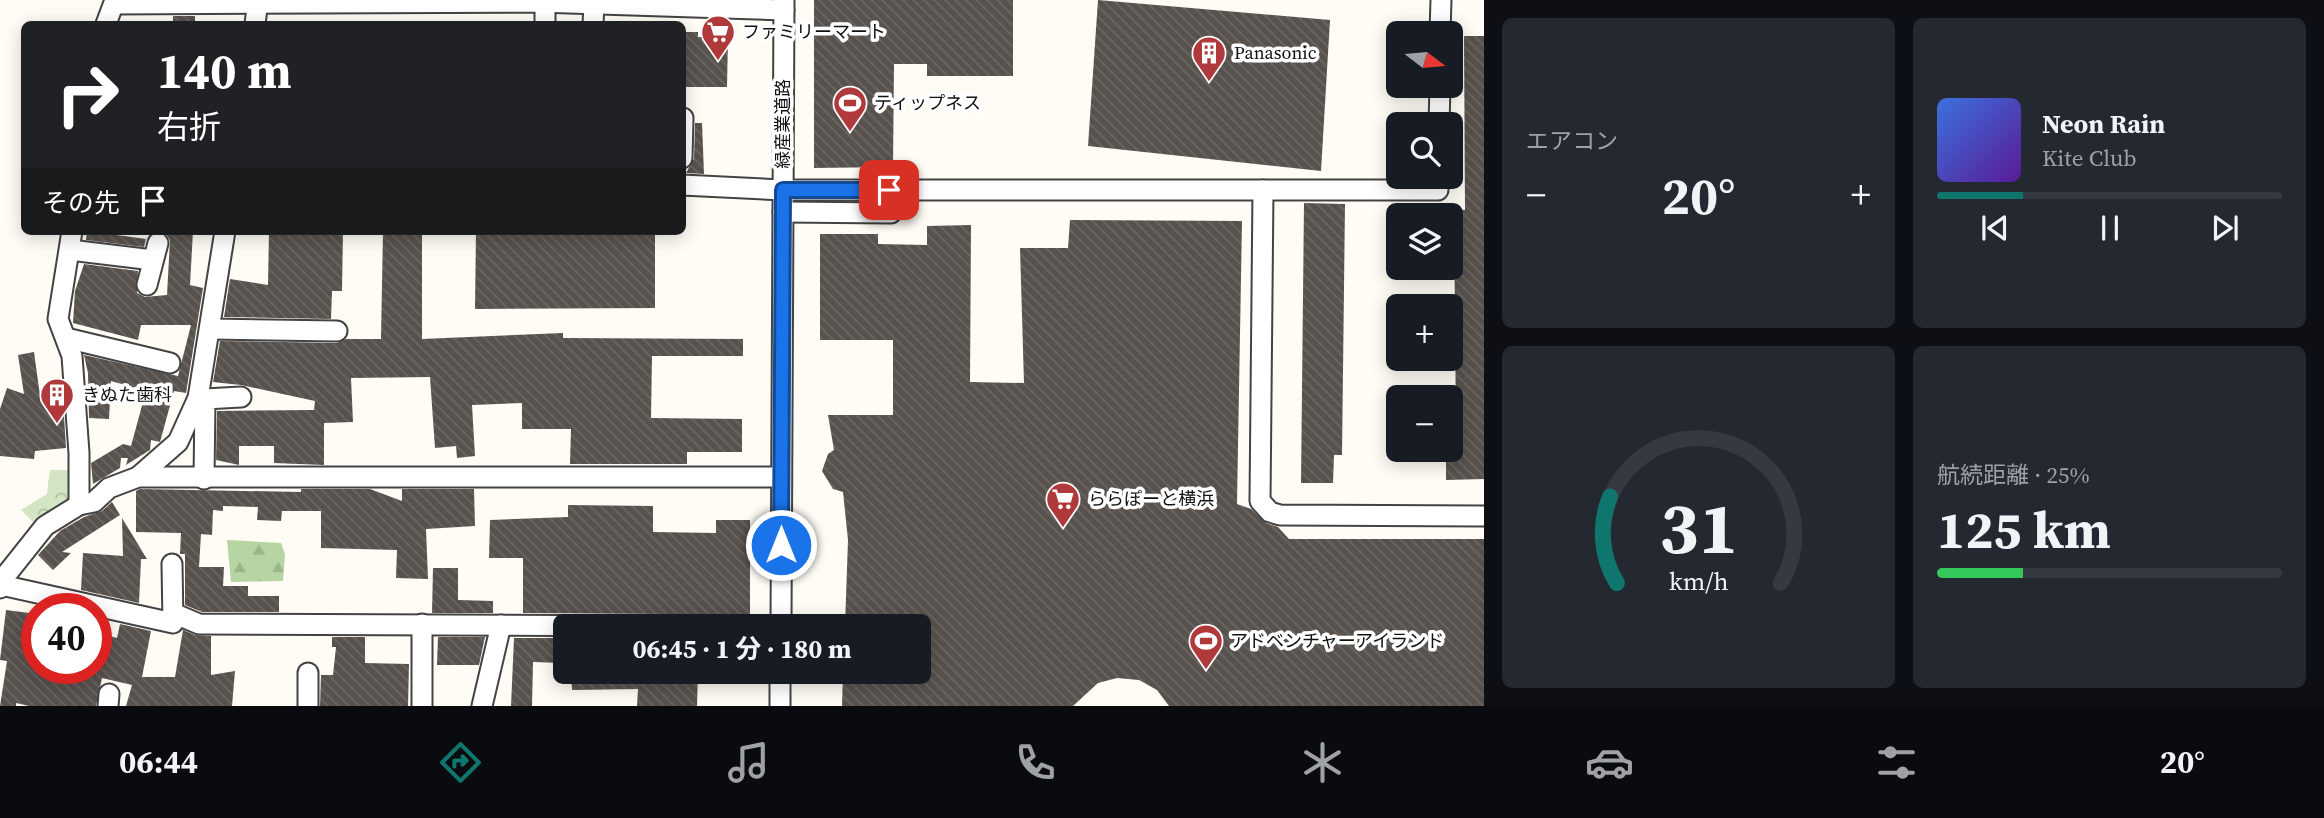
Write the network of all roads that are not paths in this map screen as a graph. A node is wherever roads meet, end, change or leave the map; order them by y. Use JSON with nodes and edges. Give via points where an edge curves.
{"nodes":[{"id":1,"x":1441,"y":0,"type":"edge"},
{"id":2,"x":258,"y":1,"type":"edge"},
{"id":3,"x":114,"y":2,"type":"edge"},
{"id":4,"x":545,"y":2,"type":"junction"},
{"id":5,"x":594,"y":4,"type":"junction"},
{"id":6,"x":784,"y":5,"type":"edge"},
{"id":7,"x":107,"y":21,"type":"edge"},
{"id":8,"x":255,"y":21,"type":"edge"},
{"id":9,"x":545,"y":21,"type":"edge"},
{"id":10,"x":593,"y":21,"type":"edge"},
{"id":11,"x":1440,"y":21,"type":"edge"},
{"id":12,"x":686,"y":185,"type":"edge"},
{"id":13,"x":1438,"y":189,"type":"edge"},
{"id":14,"x":783,"y":190,"type":"junction"},
{"id":15,"x":1264,"y":190,"type":"junction"},
{"id":16,"x":783,"y":212,"type":"junction"},
{"id":17,"x":891,"y":213,"type":"dead end"},
{"id":18,"x":224,"y":235,"type":"edge"},
{"id":19,"x":71,"y":241,"type":"edge"},
{"id":20,"x":147,"y":285,"type":"dead end"},
{"id":21,"x":210,"y":329,"type":"junction"},
{"id":22,"x":337,"y":331,"type":"dead end"},
{"id":23,"x":66,"y":338,"type":"junction"},
{"id":24,"x":170,"y":363,"type":"dead end"},
{"id":25,"x":242,"y":397,"type":"dead end"},
{"id":26,"x":202,"y":399,"type":"junction"},
{"id":27,"x":138,"y":477,"type":"junction"},
{"id":28,"x":781,"y":477,"type":"junction"},
{"id":29,"x":204,"y":479,"type":"junction"},
{"id":30,"x":79,"y":505,"type":"junction"},
{"id":31,"x":1484,"y":516,"type":"edge"},
{"id":32,"x":172,"y":564,"type":"dead end"},
{"id":33,"x":0,"y":587,"type":"edge"},
{"id":34,"x":173,"y":613,"type":"junction"},
{"id":35,"x":780,"y":614,"type":"edge"},
{"id":36,"x":422,"y":624,"type":"junction"},
{"id":37,"x":500,"y":625,"type":"junction"},
{"id":38,"x":553,"y":625,"type":"edge"},
{"id":39,"x":308,"y":673,"type":"dead end"},
{"id":40,"x":780,"y":684,"type":"edge"},
{"id":41,"x":309,"y":706,"type":"edge"},
{"id":42,"x":422,"y":706,"type":"edge"},
{"id":43,"x":482,"y":706,"type":"edge"},
{"id":44,"x":780,"y":706,"type":"edge"}],
"edges":[{"from":1,"to":11,"type":"street"},
{"from":2,"to":3,"type":"street"},
{"from":2,"to":4,"type":"street"},
{"from":2,"to":8,"type":"street"},
{"from":3,"to":7,"type":"street"},
{"from":4,"to":5,"type":"street"},
{"from":4,"to":9,"type":"street"},
{"from":5,"to":6,"type":"street"},
{"from":5,"to":10,"type":"street"},
{"from":6,"to":14,"type":"street","name":"緑産業道路"},
{"from":12,"to":14,"type":"street"},
{"from":13,"to":15,"type":"street"},
{"from":14,"to":15,"type":"street"},
{"from":14,"to":16,"type":"street","name":"緑産業道路"},
{"from":15,"to":31,"type":"street","via":[[1260,501],[1280,515]]},
{"from":16,"to":17,"type":"street"},
{"from":16,"to":28,"type":"street","name":"緑産業道路"},
{"from":18,"to":21,"type":"street"},
{"from":19,"to":20,"type":"street","via":[[155,252]]},
{"from":19,"to":23,"type":"street","via":[[58,318]]},
{"from":21,"to":22,"type":"street"},
{"from":21,"to":26,"type":"street"},
{"from":23,"to":24,"type":"street"},
{"from":23,"to":30,"type":"street","via":[[72,356]]},
{"from":25,"to":26,"type":"street"},
{"from":26,"to":27,"type":"street","via":[[178,442]]},
{"from":26,"to":29,"type":"street"},
{"from":27,"to":29,"type":"street"},
{"from":27,"to":30,"type":"street","via":[[110,488],[94,502]]},
{"from":28,"to":29,"type":"street"},
{"from":28,"to":35,"type":"street","name":"緑産業道路"},
{"from":30,"to":33,"type":"street","via":[[45,526]]},
{"from":32,"to":34,"type":"street"},
{"from":33,"to":34,"type":"street","via":[[173,623]]},
{"from":34,"to":36,"type":"street","via":[[199,624]]},
{"from":36,"to":37,"type":"street"},
{"from":36,"to":42,"type":"street"},
{"from":37,"to":38,"type":"street"},
{"from":37,"to":43,"type":"street"},
{"from":39,"to":41,"type":"street"},
{"from":40,"to":44,"type":"street"}]}
